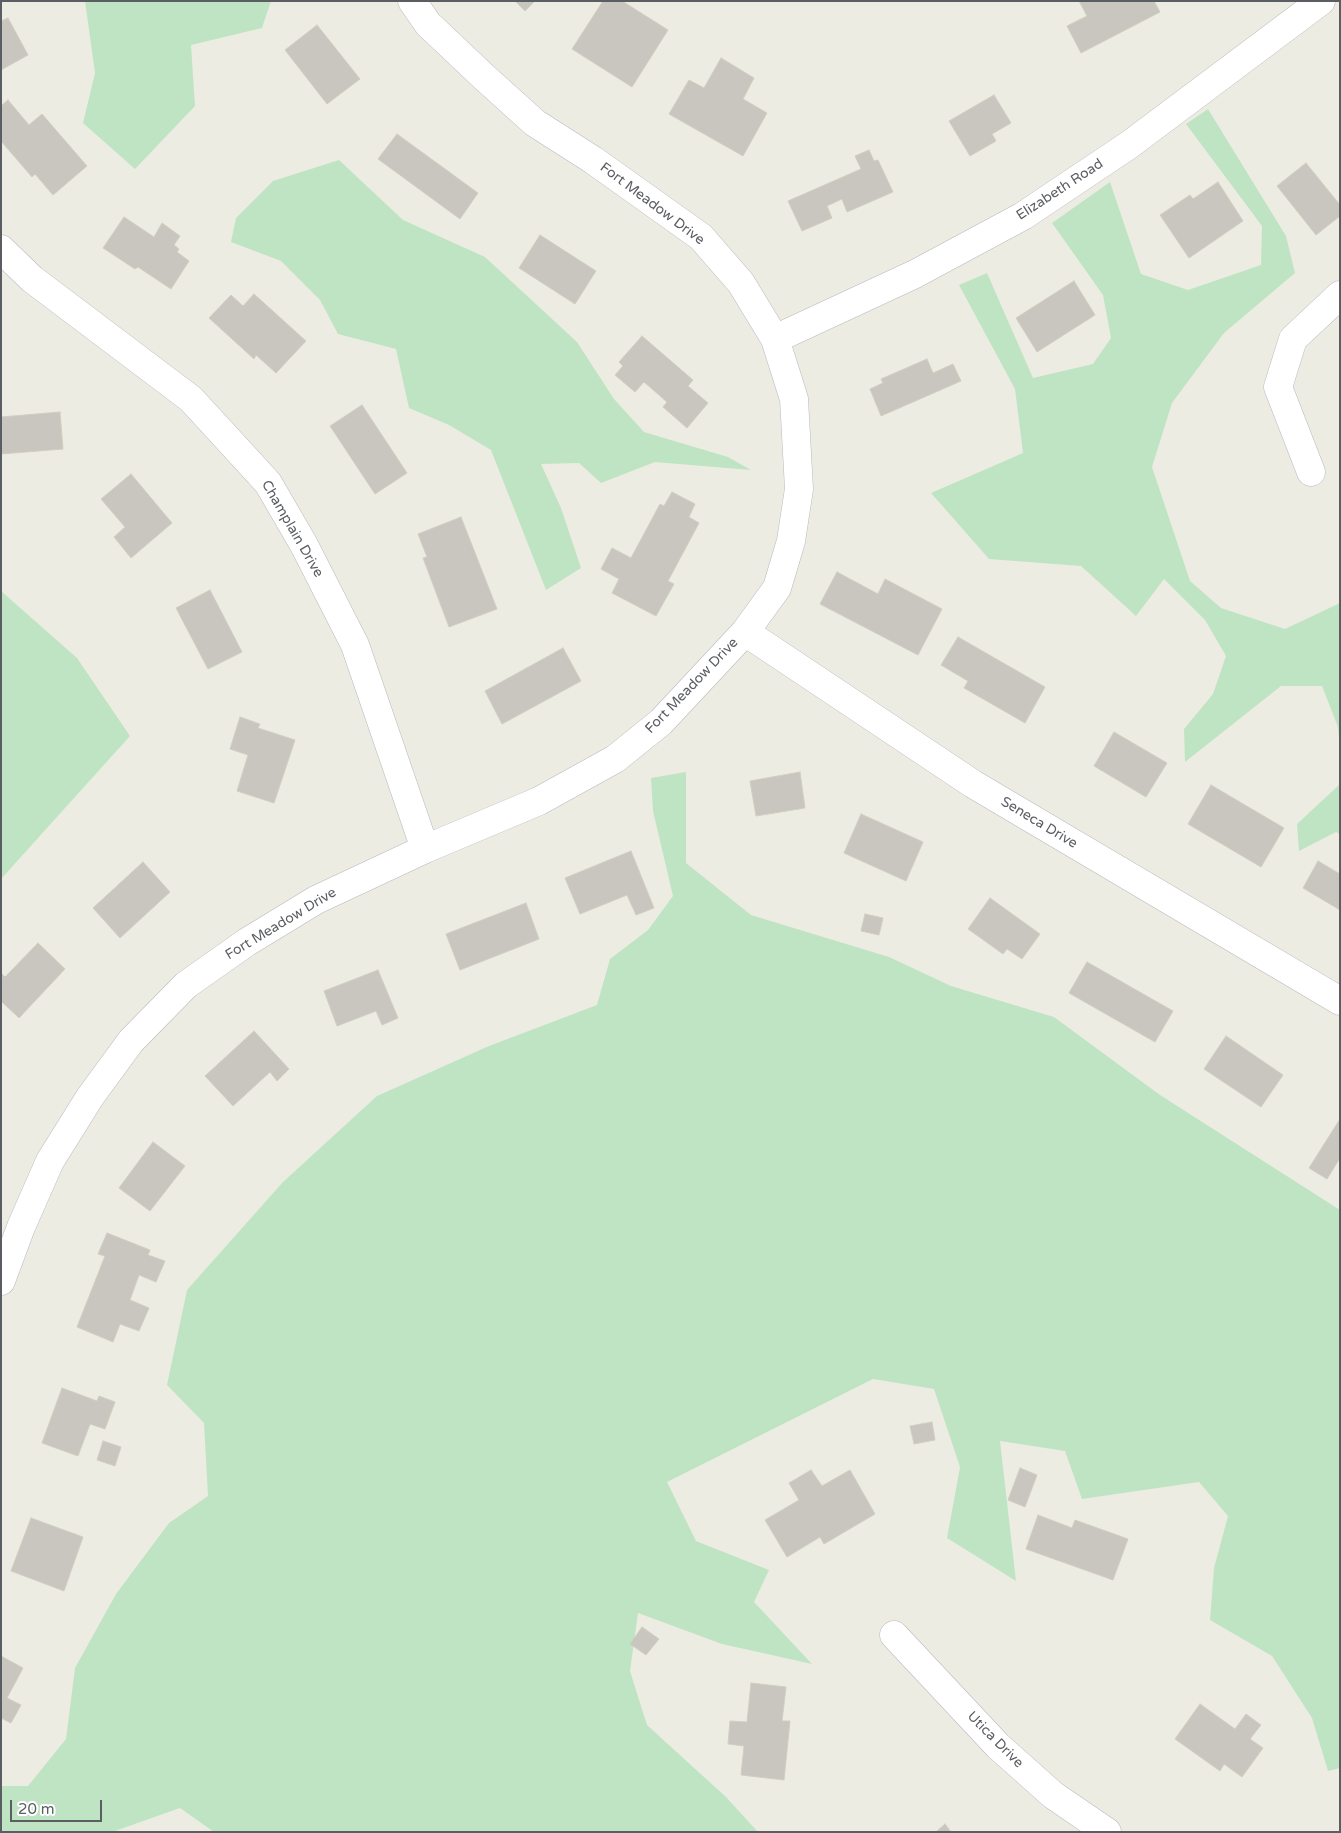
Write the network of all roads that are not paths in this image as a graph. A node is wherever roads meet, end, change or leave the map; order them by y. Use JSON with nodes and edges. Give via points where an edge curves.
{"nodes":[{"id":1,"x":412,"y":1,"type":"edge"},
{"id":2,"x":1320,"y":1,"type":"edge"},
{"id":3,"x":1,"y":248,"type":"edge"},
{"id":4,"x":1340,"y":295,"type":"edge"},
{"id":5,"x":775,"y":339,"type":"junction"},
{"id":6,"x":1312,"y":472,"type":"dead end"},
{"id":7,"x":745,"y":632,"type":"junction"},
{"id":8,"x":425,"y":849,"type":"junction"},
{"id":9,"x":1340,"y":1001,"type":"edge"},
{"id":10,"x":1,"y":1281,"type":"edge"},
{"id":11,"x":894,"y":1635,"type":"dead end"},
{"id":12,"x":1107,"y":1832,"type":"edge"}],
"edges":[{"from":1,"to":5,"type":"street","name":"Fort Meadow Drive","via":[[428,24],[536,123],[701,237],[740,283]]},
{"from":2,"to":5,"type":"street","name":"Elizabeth Road","via":[[1129,144],[1023,216],[915,274]]},
{"from":3,"to":8,"type":"street","name":"Champlain Drive","via":[[40,285],[191,399],[268,482],[355,645]]},
{"from":4,"to":6,"type":"street","via":[[1293,339],[1278,387]]},
{"from":5,"to":7,"type":"street","name":"Fort Meadow Drive","via":[[794,399],[799,489],[791,541],[777,588]]},
{"from":7,"to":8,"type":"street","name":"Fort Meadow Drive","via":[[661,722],[615,760],[539,801]]},
{"from":7,"to":9,"type":"street","name":"Seneca Drive","via":[[973,784]]},
{"from":8,"to":10,"type":"street","name":"Fort Meadow Drive","via":[[316,900],[247,942],[186,985],[131,1041],[90,1097],[50,1161]]},
{"from":11,"to":12,"type":"street","name":"Utica Drive","via":[[998,1746],[1053,1795]]}]}
